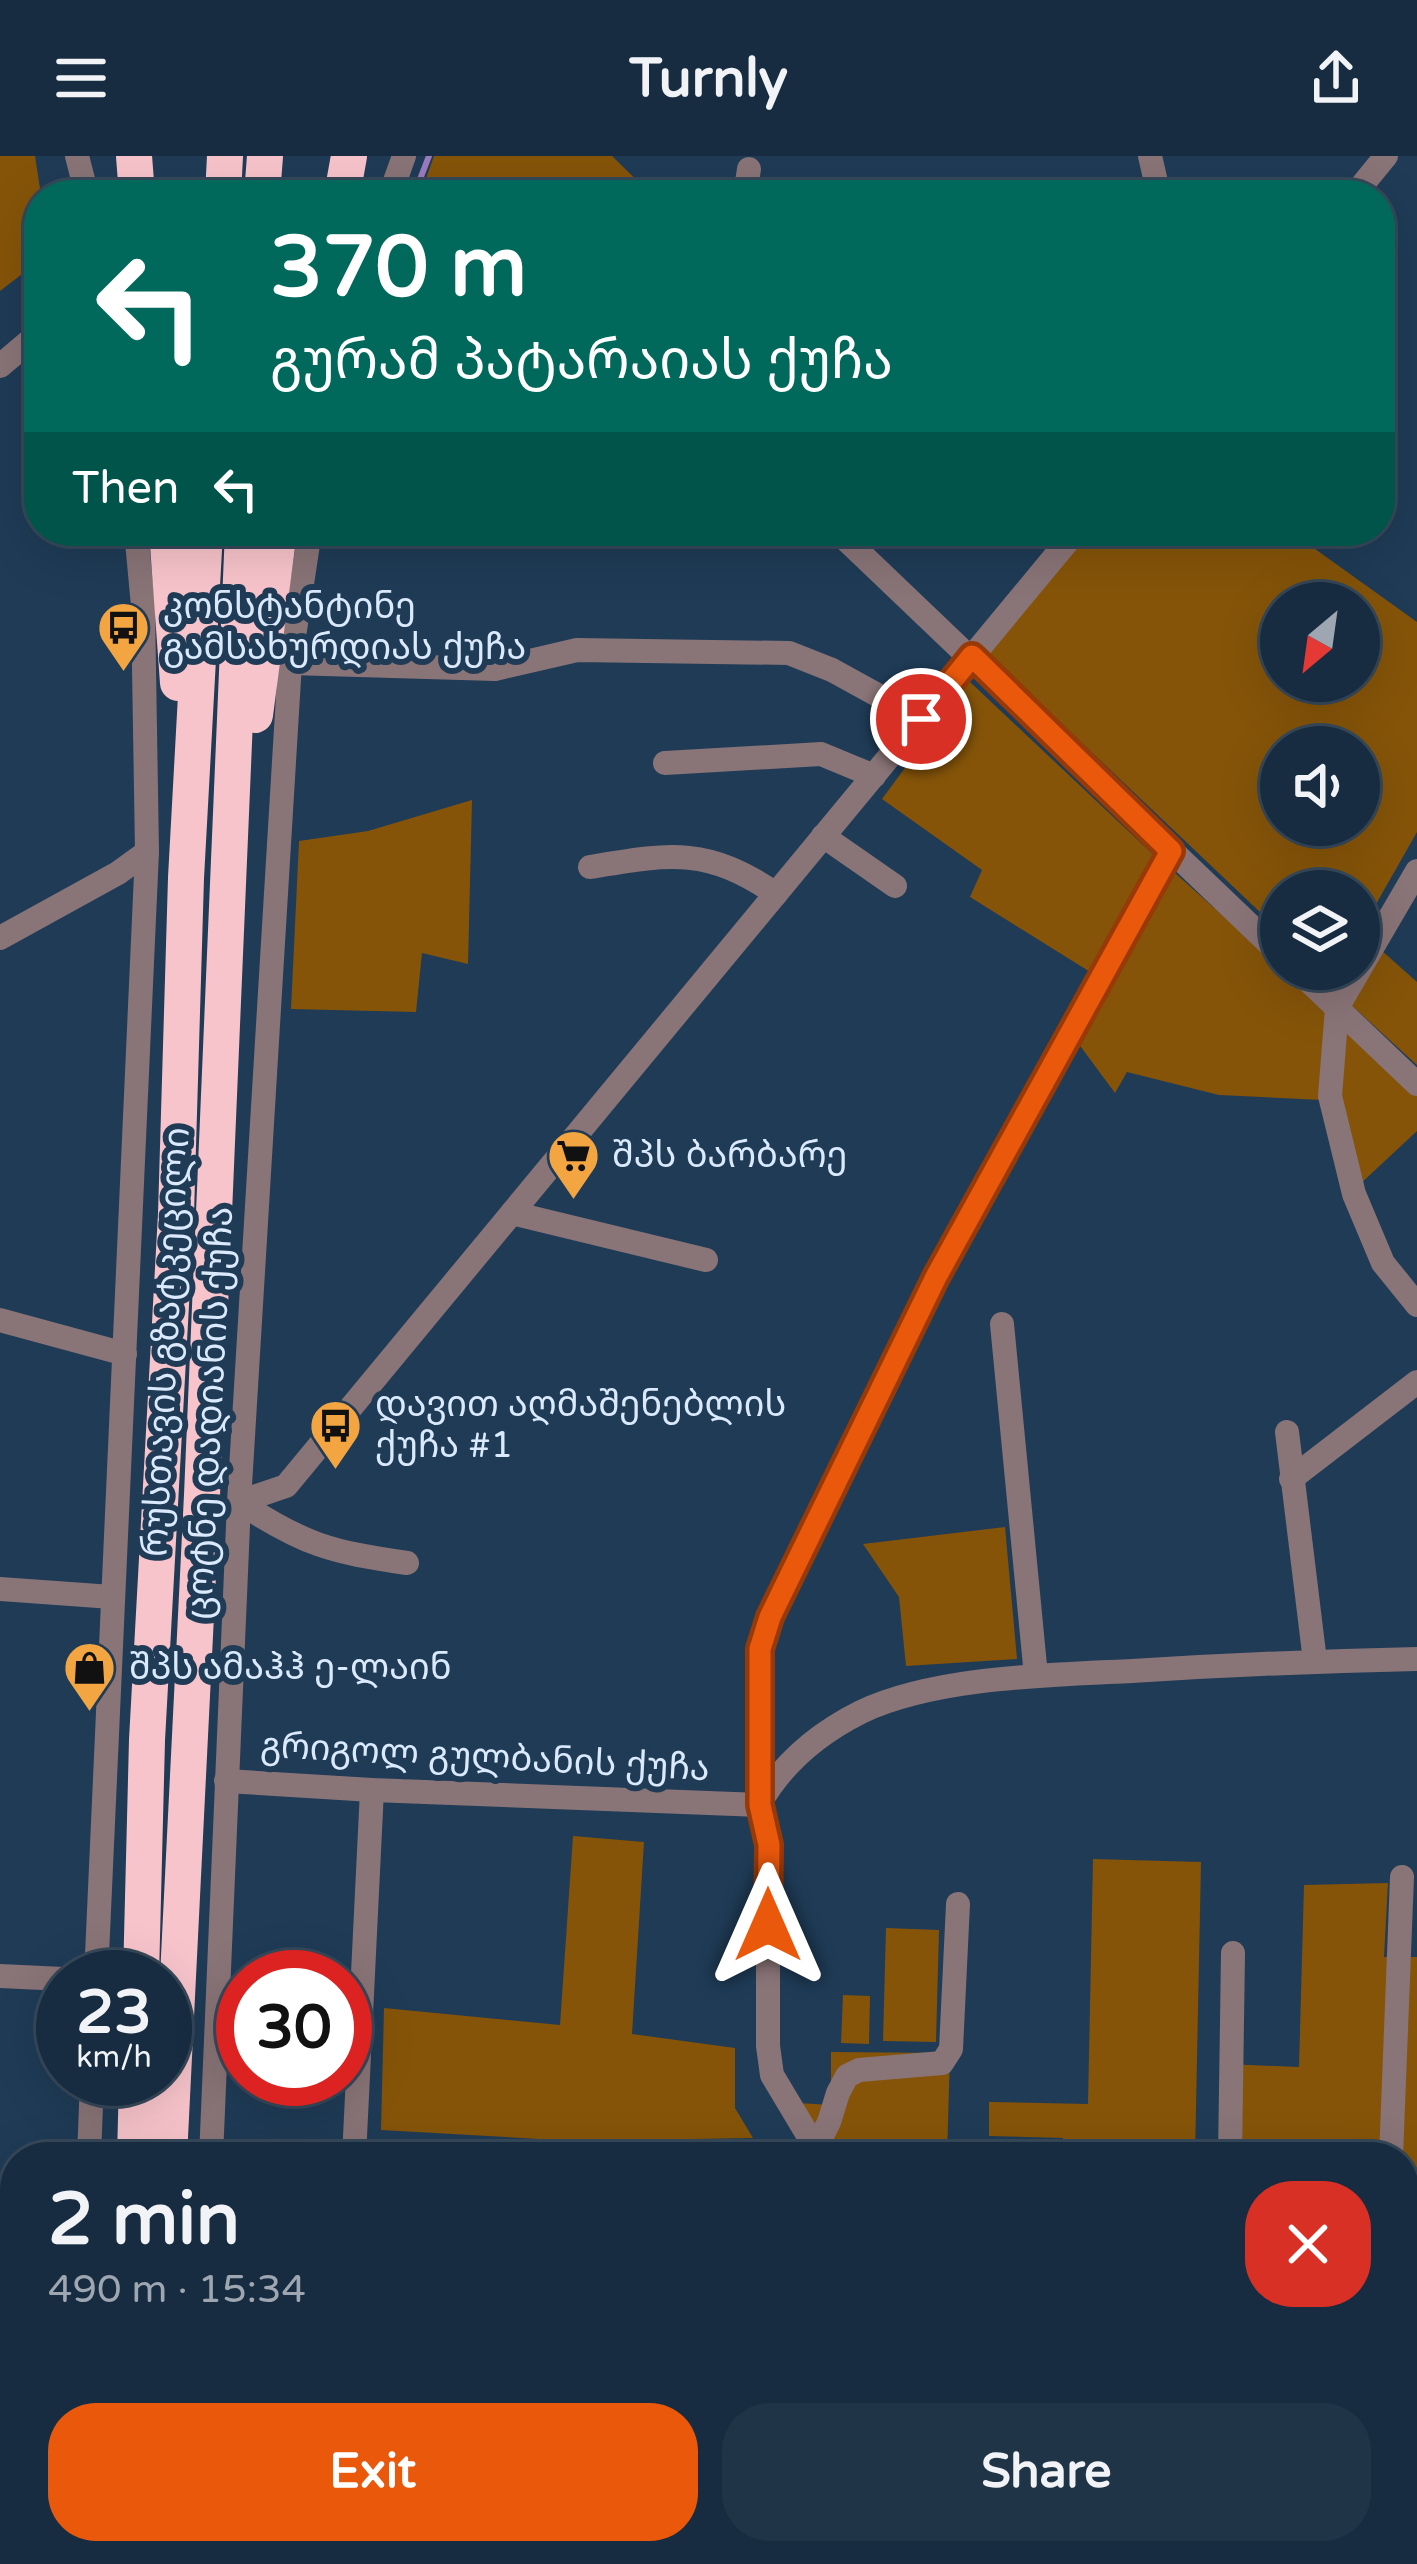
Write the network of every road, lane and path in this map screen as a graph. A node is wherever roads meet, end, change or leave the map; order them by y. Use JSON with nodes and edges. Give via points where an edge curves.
{"nodes":[{"id":1,"x":1386,"y":156,"type":"edge"},
{"id":2,"x":749,"y":169,"type":"dead end"},
{"id":3,"x":747,"y":180,"type":"edge"},
{"id":4,"x":1366,"y":180,"type":"edge"},
{"id":5,"x":24,"y":345,"type":"edge"},
{"id":6,"x":0,"y":366,"type":"edge"},
{"id":7,"x":137,"y":546,"type":"edge"},
{"id":8,"x":168,"y":546,"type":"edge"},
{"id":9,"x":204,"y":546,"type":"edge"},
{"id":10,"x":242,"y":546,"type":"edge"},
{"id":11,"x":277,"y":546,"type":"edge"},
{"id":12,"x":308,"y":546,"type":"edge"},
{"id":13,"x":853,"y":546,"type":"edge"},
{"id":14,"x":1064,"y":546,"type":"edge"},
{"id":15,"x":972,"y":656,"type":"junction"},
{"id":16,"x":290,"y":663,"type":"junction"},
{"id":17,"x":921,"y":719,"type":"junction"},
{"id":18,"x":664,"y":764,"type":"dead end"},
{"id":19,"x":874,"y":776,"type":"junction"},
{"id":20,"x":231,"y":836,"type":"junction"},
{"id":21,"x":823,"y":836,"type":"junction"},
{"id":22,"x":1171,"y":851,"type":"junction"},
{"id":23,"x":147,"y":852,"type":"junction"},
{"id":24,"x":590,"y":867,"type":"dead end"},
{"id":25,"x":1417,"y":872,"type":"edge"},
{"id":26,"x":186,"y":878,"type":"junction"},
{"id":27,"x":895,"y":886,"type":"dead end"},
{"id":28,"x":776,"y":893,"type":"junction"},
{"id":29,"x":1260,"y":935,"type":"edge"},
{"id":30,"x":0,"y":938,"type":"edge"},
{"id":31,"x":1317,"y":990,"type":"edge"},
{"id":32,"x":1336,"y":1008,"type":"junction"},
{"id":33,"x":1417,"y":1084,"type":"edge"},
{"id":34,"x":512,"y":1213,"type":"junction"},
{"id":35,"x":706,"y":1260,"type":"dead end"},
{"id":36,"x":1417,"y":1305,"type":"edge"},
{"id":37,"x":0,"y":1320,"type":"edge"},
{"id":38,"x":1002,"y":1324,"type":"dead end"},
{"id":39,"x":125,"y":1354,"type":"junction"},
{"id":40,"x":1417,"y":1382,"type":"edge"},
{"id":41,"x":1288,"y":1432,"type":"dead end"},
{"id":42,"x":1291,"y":1479,"type":"junction"},
{"id":43,"x":239,"y":1502,"type":"junction"},
{"id":44,"x":407,"y":1564,"type":"dead end"},
{"id":45,"x":0,"y":1589,"type":"edge"},
{"id":46,"x":112,"y":1597,"type":"junction"},
{"id":47,"x":1417,"y":1659,"type":"edge"},
{"id":48,"x":1315,"y":1660,"type":"junction"},
{"id":49,"x":1036,"y":1676,"type":"junction"},
{"id":50,"x":226,"y":1781,"type":"junction"},
{"id":51,"x":372,"y":1790,"type":"junction"},
{"id":52,"x":760,"y":1805,"type":"junction"},
{"id":53,"x":1402,"y":1876,"type":"dead end"},
{"id":54,"x":958,"y":1904,"type":"dead end"},
{"id":55,"x":97,"y":1950,"type":"edge"},
{"id":56,"x":142,"y":1950,"type":"edge"},
{"id":57,"x":1233,"y":1952,"type":"dead end"},
{"id":58,"x":0,"y":1976,"type":"edge"},
{"id":59,"x":36,"y":1978,"type":"edge"},
{"id":60,"x":91,"y":2106,"type":"edge"},
{"id":61,"x":136,"y":2106,"type":"edge"},
{"id":62,"x":90,"y":2142,"type":"edge"},
{"id":63,"x":135,"y":2142,"type":"edge"},
{"id":64,"x":170,"y":2142,"type":"edge"},
{"id":65,"x":212,"y":2142,"type":"edge"},
{"id":66,"x":355,"y":2142,"type":"edge"},
{"id":67,"x":813,"y":2142,"type":"edge"},
{"id":68,"x":823,"y":2142,"type":"edge"},
{"id":69,"x":1230,"y":2142,"type":"edge"},
{"id":70,"x":1392,"y":2142,"type":"edge"}],
"edges":[{"from":1,"to":4,"type":"street"},
{"from":2,"to":3,"type":"street"},
{"from":5,"to":6,"type":"street"},
{"from":7,"to":23,"type":"street"},
{"from":8,"to":26,"type":"highway"},
{"from":9,"to":26,"type":"highway","name":"რუსთავის გზატკეცილი"},
{"from":10,"to":20,"type":"highway","name":"რუსთავის გზატკეცილი"},
{"from":11,"to":20,"type":"highway","via":[[250,758]]},
{"from":12,"to":16,"type":"street","name":"ცოტნე დადიანის ქუჩა"},
{"from":13,"to":15,"type":"street"},
{"from":14,"to":15,"type":"street"},
{"from":15,"to":17,"type":"street"},
{"from":15,"to":22,"type":"street"},
{"from":16,"to":17,"type":"street","via":[[495,669],[577,650],[789,653]]},
{"from":16,"to":43,"type":"street","name":"ცოტნე დადიანის ქუჩა"},
{"from":17,"to":19,"type":"street"},
{"from":18,"to":19,"type":"street","via":[[821,754]]},
{"from":19,"to":21,"type":"street"},
{"from":20,"to":64,"type":"highway","name":"რუსთავის გზატკეცილი"},
{"from":21,"to":27,"type":"street"},
{"from":21,"to":28,"type":"street"},
{"from":22,"to":29,"type":"street"},
{"from":22,"to":52,"type":"street","via":[[936,1277],[770,1617],[760,1649]]},
{"from":23,"to":30,"type":"street"},
{"from":23,"to":39,"type":"street"},
{"from":24,"to":28,"type":"street","via":[[674,854],[720,863]]},
{"from":25,"to":32,"type":"street"},
{"from":26,"to":56,"type":"highway","name":"რუსთავის გზატკეცილი"},
{"from":28,"to":34,"type":"street"},
{"from":31,"to":32,"type":"street"},
{"from":32,"to":33,"type":"street"},
{"from":32,"to":36,"type":"street","via":[[1330,1096],[1354,1194],[1383,1263]]},
{"from":34,"to":35,"type":"street"},
{"from":34,"to":43,"type":"street","via":[[286,1486]]},
{"from":37,"to":39,"type":"street"},
{"from":38,"to":49,"type":"street"},
{"from":39,"to":46,"type":"street"},
{"from":40,"to":42,"type":"street"},
{"from":41,"to":42,"type":"street"},
{"from":42,"to":48,"type":"street"},
{"from":43,"to":44,"type":"street","via":[[337,1553]]},
{"from":43,"to":50,"type":"street","name":"ცოტნე დადიანის ქუჩა"},
{"from":45,"to":46,"type":"street"},
{"from":46,"to":55,"type":"street"},
{"from":47,"to":48,"type":"street","name":"გრიგოლ გულბანის ქუჩა"},
{"from":48,"to":49,"type":"street","name":"გრიგოლ გულბანის ქუჩა"},
{"from":49,"to":52,"type":"street","name":"გრიგოლ გულბანის ქუჩა","via":[[906,1695],[863,1711],[823,1733]]},
{"from":50,"to":51,"type":"street","name":"გრიგოლ გულბანის ქუჩა"},
{"from":50,"to":65,"type":"street","name":"ცოტნე დადიანის ქუჩა"},
{"from":51,"to":52,"type":"street","name":"გრიგოლ გულბანის ქუჩა"},
{"from":51,"to":66,"type":"street"},
{"from":52,"to":67,"type":"street","via":[[769,1845],[772,2075]]},
{"from":53,"to":70,"type":"street"},
{"from":54,"to":68,"type":"street","via":[[951,2049],[931,2066],[847,2076]]},
{"from":57,"to":69,"type":"street"},
{"from":58,"to":59,"type":"street"},
{"from":60,"to":62,"type":"street"},
{"from":61,"to":63,"type":"highway"}]}
